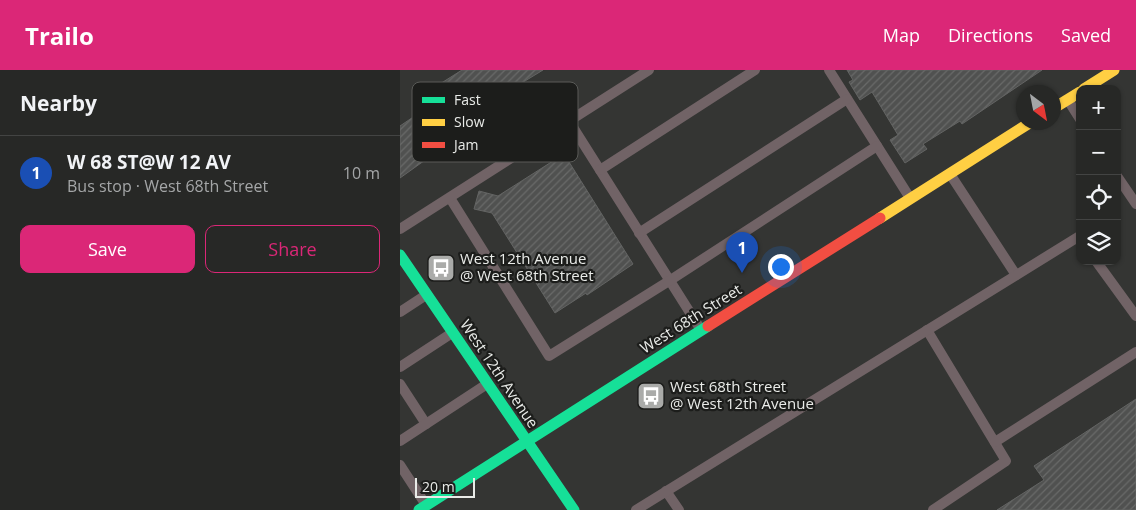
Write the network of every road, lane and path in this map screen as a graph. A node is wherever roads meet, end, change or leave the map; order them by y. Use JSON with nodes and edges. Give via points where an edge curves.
{"nodes":[{"id":1,"x":649,"y":70,"type":"edge"},
{"id":2,"x":756,"y":70,"type":"edge"},
{"id":3,"x":829,"y":70,"type":"edge"},
{"id":4,"x":1114,"y":70,"type":"edge"},
{"id":5,"x":1090,"y":85,"type":"edge"},
{"id":6,"x":1076,"y":94,"type":"edge"},
{"id":7,"x":847,"y":99,"type":"junction"},
{"id":8,"x":1067,"y":100,"type":"junction"},
{"id":9,"x":1061,"y":104,"type":"edge"},
{"id":10,"x":1076,"y":113,"type":"edge"},
{"id":11,"x":578,"y":115,"type":"edge"},
{"id":12,"x":1019,"y":130,"type":"edge"},
{"id":13,"x":578,"y":135,"type":"edge"},
{"id":14,"x":877,"y":146,"type":"junction"},
{"id":15,"x":506,"y":162,"type":"edge"},
{"id":16,"x":600,"y":170,"type":"junction"},
{"id":17,"x":950,"y":174,"type":"junction"},
{"id":18,"x":1121,"y":182,"type":"edge"},
{"id":19,"x":450,"y":198,"type":"junction"},
{"id":20,"x":910,"y":199,"type":"junction"},
{"id":21,"x":1136,"y":203,"type":"edge"},
{"id":22,"x":400,"y":229,"type":"edge"},
{"id":23,"x":639,"y":233,"type":"junction"},
{"id":24,"x":1076,"y":238,"type":"edge"},
{"id":25,"x":400,"y":255,"type":"edge"},
{"id":26,"x":1099,"y":265,"type":"edge"},
{"id":27,"x":1016,"y":275,"type":"junction"},
{"id":28,"x":670,"y":280,"type":"junction"},
{"id":29,"x":427,"y":295,"type":"junction"},
{"id":30,"x":400,"y":312,"type":"edge"},
{"id":31,"x":1136,"y":316,"type":"edge"},
{"id":32,"x":927,"y":330,"type":"junction"},
{"id":33,"x":701,"y":331,"type":"junction"},
{"id":34,"x":453,"y":333,"type":"junction"},
{"id":35,"x":1136,"y":352,"type":"edge"},
{"id":36,"x":400,"y":368,"type":"edge"},
{"id":37,"x":400,"y":384,"type":"edge"},
{"id":38,"x":488,"y":384,"type":"junction"},
{"id":39,"x":426,"y":424,"type":"junction"},
{"id":40,"x":400,"y":441,"type":"edge"},
{"id":41,"x":527,"y":441,"type":"junction"},
{"id":42,"x":995,"y":442,"type":"junction"},
{"id":43,"x":400,"y":465,"type":"edge"},
{"id":44,"x":666,"y":491,"type":"junction"},
{"id":45,"x":423,"y":508,"type":"edge"},
{"id":46,"x":641,"y":509,"type":"edge"},
{"id":47,"x":574,"y":510,"type":"edge"},
{"id":48,"x":679,"y":510,"type":"edge"},
{"id":49,"x":933,"y":510,"type":"edge"}],
"edges":[{"from":1,"to":11,"type":"lane"},
{"from":2,"to":16,"type":"lane"},
{"from":3,"to":7,"type":"lane"},
{"from":4,"to":5,"type":"main road"},
{"from":6,"to":8,"type":"main road"},
{"from":7,"to":14,"type":"lane"},
{"from":7,"to":23,"type":"lane"},
{"from":8,"to":9,"type":"main road"},
{"from":8,"to":10,"type":"lane"},
{"from":12,"to":17,"type":"main road","name":"West 68th Street"},
{"from":13,"to":16,"type":"lane"},
{"from":14,"to":20,"type":"lane"},
{"from":14,"to":28,"type":"lane"},
{"from":15,"to":19,"type":"lane"},
{"from":16,"to":23,"type":"lane"},
{"from":17,"to":20,"type":"main road","name":"West 68th Street"},
{"from":17,"to":27,"type":"lane"},
{"from":18,"to":21,"type":"lane"},
{"from":19,"to":22,"type":"lane"},
{"from":19,"to":28,"type":"lane","via":[[549,356]]},
{"from":20,"to":33,"type":"main road","name":"West 68th Street"},
{"from":23,"to":28,"type":"lane"},
{"from":24,"to":27,"type":"lane"},
{"from":25,"to":29,"type":"main road","name":"West 12th Avenue"},
{"from":26,"to":31,"type":"lane"},
{"from":27,"to":32,"type":"lane"},
{"from":28,"to":33,"type":"lane"},
{"from":29,"to":30,"type":"lane"},
{"from":29,"to":34,"type":"main road","name":"West 12th Avenue"},
{"from":32,"to":42,"type":"lane"},
{"from":32,"to":44,"type":"lane"},
{"from":33,"to":41,"type":"main road","name":"West 68th Street"},
{"from":34,"to":36,"type":"lane"},
{"from":34,"to":38,"type":"main road","name":"West 12th Avenue"},
{"from":35,"to":42,"type":"lane"},
{"from":37,"to":39,"type":"lane"},
{"from":38,"to":39,"type":"lane"},
{"from":38,"to":41,"type":"main road","name":"West 12th Avenue"},
{"from":39,"to":40,"type":"lane"},
{"from":41,"to":45,"type":"main road","name":"West 68th Street"},
{"from":41,"to":47,"type":"main road","name":"West 12th Avenue"},
{"from":42,"to":49,"type":"lane","via":[[1006,461]]},
{"from":43,"to":45,"type":"lane"},
{"from":44,"to":46,"type":"lane"},
{"from":44,"to":48,"type":"lane"}]}
